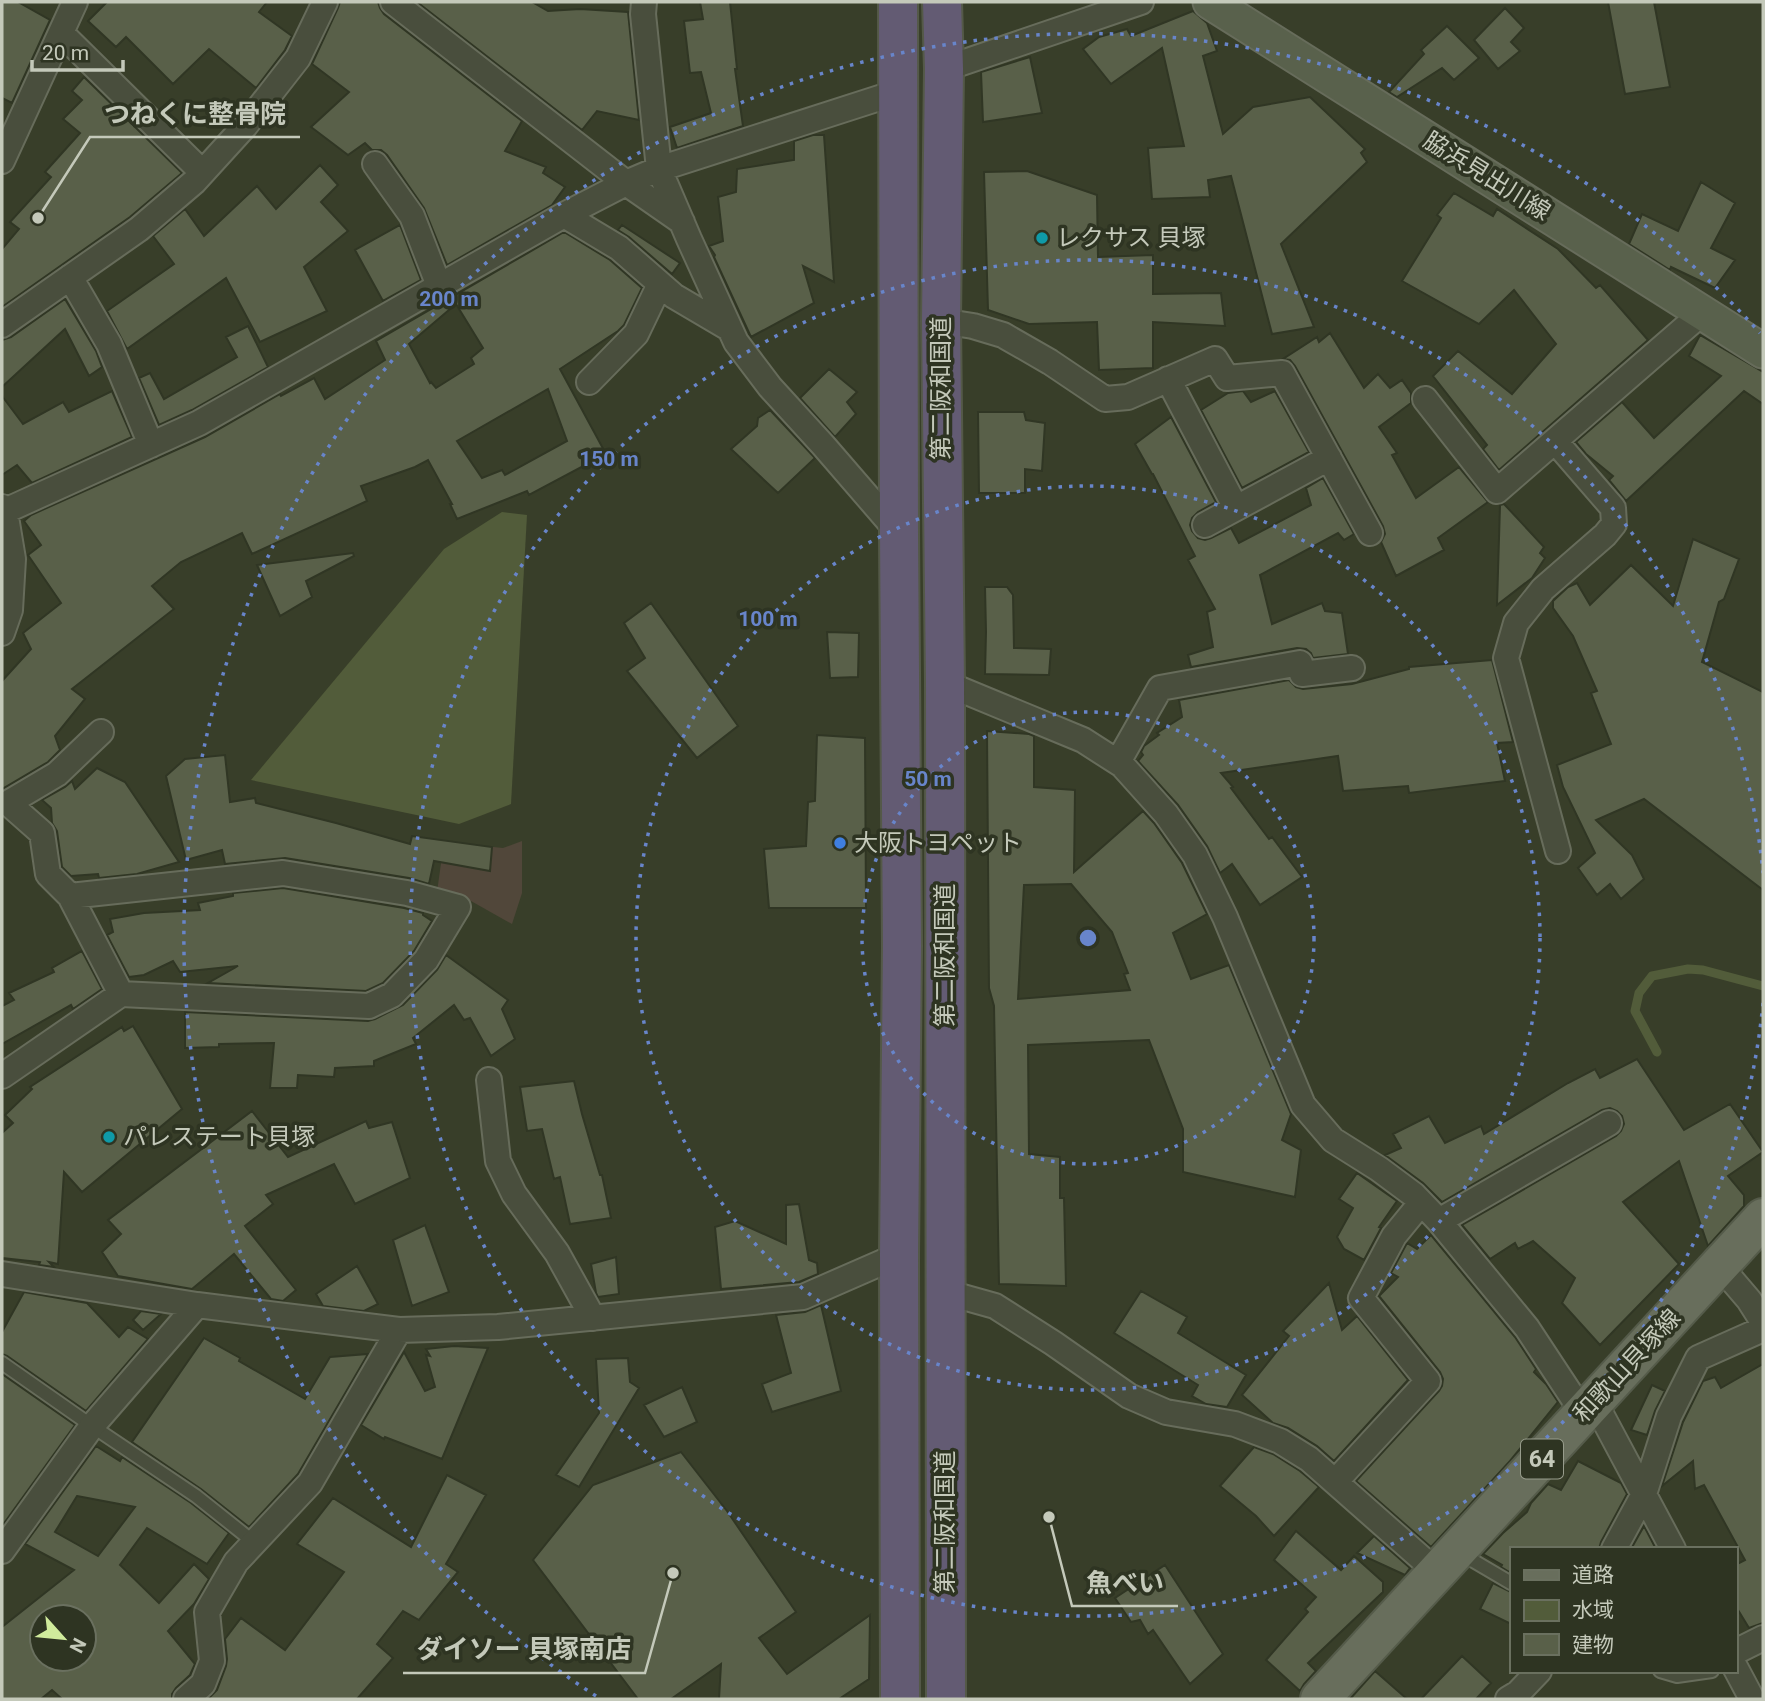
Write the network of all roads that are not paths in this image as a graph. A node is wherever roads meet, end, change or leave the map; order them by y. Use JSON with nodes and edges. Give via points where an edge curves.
{"nodes":[{"id":1,"x":75,"y":2,"type":"edge"},
{"id":2,"x":325,"y":2,"type":"edge"},
{"id":3,"x":393,"y":2,"type":"edge"},
{"id":4,"x":644,"y":2,"type":"edge"},
{"id":5,"x":898,"y":2,"type":"edge"},
{"id":6,"x":942,"y":2,"type":"edge"},
{"id":7,"x":1141,"y":2,"type":"edge"},
{"id":8,"x":1210,"y":2,"type":"edge"},
{"id":9,"x":61,"y":33,"type":"junction"},
{"id":10,"x":944,"y":69,"type":"junction"},
{"id":11,"x":898,"y":92,"type":"junction"},
{"id":12,"x":2,"y":161,"type":"edge"},
{"id":13,"x":375,"y":164,"type":"dead end"},
{"id":14,"x":659,"y":169,"type":"junction"},
{"id":15,"x":202,"y":172,"type":"junction"},
{"id":16,"x":626,"y":183,"type":"junction"},
{"id":17,"x":564,"y":215,"type":"junction"},
{"id":18,"x":682,"y":222,"type":"junction"},
{"id":19,"x":70,"y":277,"type":"junction"},
{"id":20,"x":660,"y":284,"type":"junction"},
{"id":21,"x":439,"y":286,"type":"junction"},
{"id":22,"x":1702,"y":313,"type":"junction"},
{"id":23,"x":940,"y":321,"type":"junction"},
{"id":24,"x":2,"y":325,"type":"edge"},
{"id":25,"x":730,"y":329,"type":"junction"},
{"id":26,"x":1763,"y":351,"type":"edge"},
{"id":27,"x":1168,"y":379,"type":"junction"},
{"id":28,"x":589,"y":382,"type":"dead end"},
{"id":29,"x":1425,"y":399,"type":"dead end"},
{"id":30,"x":1555,"y":441,"type":"junction"},
{"id":31,"x":151,"y":445,"type":"junction"},
{"id":32,"x":1329,"y":458,"type":"junction"},
{"id":33,"x":1236,"y":508,"type":"junction"},
{"id":34,"x":3,"y":509,"type":"edge"},
{"id":35,"x":1205,"y":524,"type":"dead end"},
{"id":36,"x":899,"y":533,"type":"junction"},
{"id":37,"x":1370,"y":533,"type":"dead end"},
{"id":38,"x":2,"y":634,"type":"edge"},
{"id":39,"x":1352,"y":668,"type":"dead end"},
{"id":40,"x":944,"y":683,"type":"junction"},
{"id":41,"x":101,"y":732,"type":"dead end"},
{"id":42,"x":1118,"y":762,"type":"junction"},
{"id":43,"x":1558,"y":851,"type":"dead end"},
{"id":44,"x":70,"y":896,"type":"junction"},
{"id":45,"x":121,"y":994,"type":"junction"},
{"id":46,"x":2,"y":1076,"type":"edge"},
{"id":47,"x":489,"y":1080,"type":"dead end"},
{"id":48,"x":1609,"y":1123,"type":"dead end"},
{"id":49,"x":1421,"y":1203,"type":"junction"},
{"id":50,"x":1763,"y":1218,"type":"edge"},
{"id":51,"x":1438,"y":1221,"type":"junction"},
{"id":52,"x":899,"y":1255,"type":"junction"},
{"id":53,"x":1719,"y":1265,"type":"junction"},
{"id":54,"x":2,"y":1274,"type":"edge"},
{"id":55,"x":945,"y":1292,"type":"junction"},
{"id":56,"x":197,"y":1305,"type":"junction"},
{"id":57,"x":593,"y":1318,"type":"junction"},
{"id":58,"x":1763,"y":1322,"type":"edge"},
{"id":59,"x":1763,"y":1329,"type":"edge"},
{"id":60,"x":399,"y":1330,"type":"junction"},
{"id":61,"x":2,"y":1363,"type":"edge"},
{"id":62,"x":1589,"y":1407,"type":"junction"},
{"id":63,"x":92,"y":1426,"type":"junction"},
{"id":64,"x":1335,"y":1482,"type":"junction"},
{"id":65,"x":1644,"y":1494,"type":"junction"},
{"id":66,"x":255,"y":1542,"type":"junction"},
{"id":67,"x":1615,"y":1547,"type":"edge"},
{"id":68,"x":1672,"y":1547,"type":"edge"},
{"id":69,"x":2,"y":1551,"type":"edge"},
{"id":70,"x":1447,"y":1562,"type":"junction"},
{"id":71,"x":1510,"y":1583,"type":"edge"},
{"id":72,"x":1763,"y":1638,"type":"edge"},
{"id":73,"x":1737,"y":1651,"type":"edge"},
{"id":74,"x":1737,"y":1672,"type":"edge"},
{"id":75,"x":1537,"y":1673,"type":"edge"},
{"id":76,"x":1667,"y":1673,"type":"edge"},
{"id":77,"x":1698,"y":1673,"type":"edge"},
{"id":78,"x":186,"y":1699,"type":"edge"},
{"id":79,"x":900,"y":1699,"type":"edge"},
{"id":80,"x":946,"y":1699,"type":"edge"},
{"id":81,"x":1320,"y":1699,"type":"edge"},
{"id":82,"x":1508,"y":1699,"type":"edge"},
{"id":83,"x":1752,"y":1699,"type":"edge"}],
"edges":[{"from":1,"to":9,"type":"street"},
{"from":2,"to":15,"type":"street","via":[[298,58]]},
{"from":3,"to":16,"type":"street"},
{"from":4,"to":14,"type":"street"},
{"from":5,"to":11,"type":"highway","name":"第二阪和国道"},
{"from":6,"to":10,"type":"highway","name":"第二阪和国道"},
{"from":7,"to":10,"type":"street"},
{"from":8,"to":22,"type":"street","name":"脇浜見出川線"},
{"from":9,"to":12,"type":"street"},
{"from":9,"to":15,"type":"street"},
{"from":10,"to":23,"type":"highway","name":"第二阪和国道"},
{"from":11,"to":14,"type":"street"},
{"from":11,"to":36,"type":"highway","name":"第二阪和国道"},
{"from":13,"to":21,"type":"street","via":[[412,216]]},
{"from":14,"to":16,"type":"street"},
{"from":14,"to":18,"type":"street"},
{"from":15,"to":19,"type":"street","via":[[139,229]]},
{"from":16,"to":17,"type":"street"},
{"from":16,"to":18,"type":"street"},
{"from":17,"to":20,"type":"street","via":[[619,248]]},
{"from":17,"to":21,"type":"street"},
{"from":18,"to":25,"type":"street"},
{"from":19,"to":24,"type":"street"},
{"from":19,"to":31,"type":"street","via":[[109,344]]},
{"from":20,"to":25,"type":"street"},
{"from":20,"to":28,"type":"street","via":[[636,334]]},
{"from":21,"to":31,"type":"street","via":[[199,423]]},
{"from":22,"to":26,"type":"street","name":"脇浜見出川線"},
{"from":22,"to":30,"type":"street"},
{"from":23,"to":27,"type":"street","via":[[1003,335],[1105,399],[1128,397]]},
{"from":23,"to":40,"type":"highway","name":"第二阪和国道"},
{"from":25,"to":36,"type":"street","via":[[770,387]]},
{"from":27,"to":32,"type":"street","via":[[1215,359],[1227,378],[1282,373]]},
{"from":27,"to":33,"type":"street"},
{"from":29,"to":30,"type":"street","via":[[1497,491]]},
{"from":30,"to":43,"type":"street","via":[[1613,508],[1614,524],[1543,589],[1516,623],[1506,658]]},
{"from":31,"to":34,"type":"street"},
{"from":32,"to":33,"type":"street"},
{"from":32,"to":37,"type":"street"},
{"from":33,"to":35,"type":"street"},
{"from":34,"to":38,"type":"street","via":[[13,559],[10,610]]},
{"from":36,"to":52,"type":"highway","name":"第二阪和国道"},
{"from":39,"to":42,"type":"street","via":[[1302,674],[1300,663],[1160,688]]},
{"from":40,"to":42,"type":"street","via":[[1083,740]]},
{"from":40,"to":55,"type":"highway","name":"第二阪和国道"},
{"from":41,"to":44,"type":"street","via":[[57,774],[8,803],[42,833],[48,874]]},
{"from":42,"to":49,"type":"street","via":[[1166,814],[1195,855],[1303,1105],[1333,1140]]},
{"from":44,"to":45,"type":"street"},
{"from":44,"to":45,"type":"street","via":[[283,873],[407,893],[458,907],[426,960],[392,995],[369,1006]]},
{"from":45,"to":46,"type":"street"},
{"from":47,"to":57,"type":"street","via":[[498,1161]]},
{"from":48,"to":51,"type":"street"},
{"from":49,"to":51,"type":"street"},
{"from":49,"to":64,"type":"street","via":[[1394,1236],[1361,1298],[1429,1381]]},
{"from":50,"to":53,"type":"main road","name":"和歌山貝塚線","number":"64"},
{"from":51,"to":62,"type":"street"},
{"from":52,"to":57,"type":"street","via":[[803,1297]]},
{"from":52,"to":79,"type":"highway","name":"第二阪和国道"},
{"from":53,"to":58,"type":"street"},
{"from":53,"to":62,"type":"main road","name":"和歌山貝塚線","number":"64"},
{"from":54,"to":56,"type":"street"},
{"from":55,"to":64,"type":"street","via":[[995,1306],[1129,1396],[1166,1412],[1236,1424],[1280,1441]]},
{"from":55,"to":80,"type":"highway","name":"第二阪和国道"},
{"from":56,"to":60,"type":"street"},
{"from":56,"to":63,"type":"street"},
{"from":57,"to":60,"type":"street"},
{"from":59,"to":65,"type":"street","via":[[1698,1358],[1669,1416]]},
{"from":60,"to":66,"type":"street","via":[[310,1483]]},
{"from":61,"to":63,"type":"lane"},
{"from":62,"to":65,"type":"street"},
{"from":62,"to":70,"type":"main road","name":"和歌山貝塚線","number":"64"},
{"from":63,"to":66,"type":"lane"},
{"from":63,"to":69,"type":"street"},
{"from":64,"to":70,"type":"street"},
{"from":65,"to":67,"type":"street"},
{"from":65,"to":68,"type":"street"},
{"from":66,"to":78,"type":"street","via":[[236,1562],[207,1612],[212,1661],[203,1684]]},
{"from":70,"to":71,"type":"lane"},
{"from":70,"to":81,"type":"main road","name":"和歌山貝塚線","number":"64"},
{"from":72,"to":73,"type":"street"},
{"from":74,"to":83,"type":"street"},
{"from":75,"to":82,"type":"street"},
{"from":76,"to":77,"type":"lane"}]}
